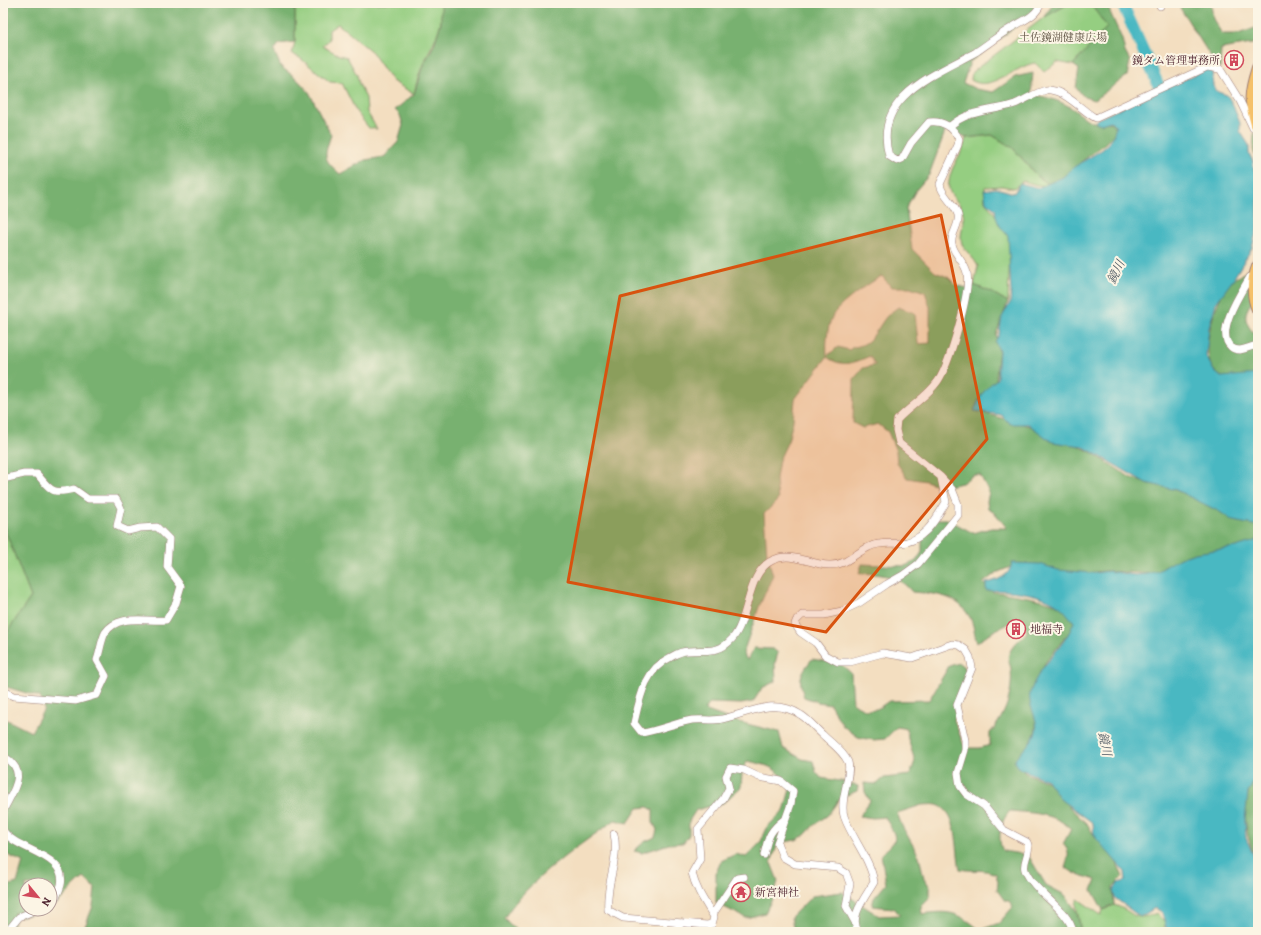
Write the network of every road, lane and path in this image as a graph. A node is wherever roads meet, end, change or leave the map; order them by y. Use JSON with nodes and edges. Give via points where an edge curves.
{"nodes":[{"id":1,"x":1041,"y":3,"type":"edge"},
{"id":2,"x":1258,"y":68,"type":"edge"},
{"id":3,"x":949,"y":127,"type":"junction"},
{"id":4,"x":1258,"y":130,"type":"edge"},
{"id":5,"x":1256,"y":272,"type":"edge"},
{"id":6,"x":1258,"y":309,"type":"edge"},
{"id":7,"x":1258,"y":345,"type":"edge"},
{"id":8,"x":941,"y":477,"type":"junction"},
{"id":9,"x":3,"y":479,"type":"edge"},
{"id":10,"x":3,"y":690,"type":"edge"},
{"id":11,"x":3,"y":756,"type":"edge"},
{"id":12,"x":3,"y":811,"type":"edge"},
{"id":13,"x":786,"y":818,"type":"junction"},
{"id":14,"x":3,"y":830,"type":"edge"},
{"id":15,"x":614,"y":834,"type":"dead end"},
{"id":16,"x":764,"y":855,"type":"dead end"},
{"id":17,"x":744,"y":877,"type":"dead end"},
{"id":18,"x":58,"y":891,"type":"edge"},
{"id":19,"x":713,"y":914,"type":"junction"},
{"id":20,"x":19,"y":917,"type":"edge"},
{"id":21,"x":855,"y":922,"type":"junction"},
{"id":22,"x":682,"y":923,"type":"junction"},
{"id":23,"x":7,"y":932,"type":"edge"},
{"id":24,"x":673,"y":932,"type":"edge"},
{"id":25,"x":859,"y":932,"type":"edge"},
{"id":26,"x":1073,"y":932,"type":"edge"}],
"edges":[{"from":1,"to":3,"type":"street","via":[[1035,13],[977,51],[931,75],[899,101],[885,130],[889,156],[897,161],[902,159],[911,143],[929,122],[943,122]]},
{"from":2,"to":4,"type":"main road","via":[[1250,102]]},
{"from":3,"to":4,"type":"street","via":[[972,113],[1015,104],[1047,90],[1075,101],[1096,118],[1207,67],[1220,69],[1240,101],[1252,128]]},
{"from":3,"to":8,"type":"street","via":[[957,135],[958,145],[940,184],[941,191],[957,213],[957,227],[952,244],[966,267],[967,288],[948,362],[932,388],[897,420],[896,430],[899,443]]},
{"from":5,"to":6,"type":"main road","via":[[1254,290]]},
{"from":5,"to":7,"type":"street","via":[[1234,304],[1226,335],[1228,344],[1239,350]]},
{"from":8,"to":21,"type":"street","via":[[946,502],[934,523],[914,540],[879,543],[849,561],[836,565],[816,564],[787,556],[766,564],[750,592],[743,618],[733,638],[716,650],[687,651],[662,661],[647,682],[634,723],[642,733],[682,722],[721,720],[772,706],[788,708],[802,715],[843,754],[848,763],[843,799],[844,816],[870,865],[874,882]]},
{"from":8,"to":26,"type":"street","via":[[952,489],[958,504],[958,515],[918,564],[859,603],[842,611],[824,615],[802,615],[795,624],[825,655],[838,662],[850,662],[883,653],[912,658],[952,644],[966,650],[972,668],[957,705],[965,740],[965,750],[958,773],[960,786],[966,794],[984,806],[1004,830],[1027,842],[1025,870],[1066,917],[1073,927]]},
{"from":9,"to":10,"type":"street","via":[[37,474],[52,490],[60,493],[74,489],[88,499],[116,499],[121,508],[117,526],[128,532],[158,527],[169,539],[167,567],[181,586],[176,603],[166,620],[115,622],[105,634],[97,660],[106,676],[97,695],[76,700],[14,696]]},
{"from":11,"to":12,"type":"street","via":[[15,767],[18,775],[17,783]]},
{"from":13,"to":16,"type":"street","via":[[774,827],[768,837]]},
{"from":13,"to":19,"type":"street","via":[[793,791],[789,786],[781,781],[759,777],[737,768],[729,770],[726,776],[729,788],[698,829],[700,859],[692,873],[701,898]]},
{"from":13,"to":21,"type":"street","via":[[778,844],[783,857],[795,864],[838,868],[846,873],[850,884],[846,906]]},
{"from":14,"to":18,"type":"street","via":[[22,846],[48,858],[57,867],[62,881]]},
{"from":15,"to":22,"type":"street","via":[[615,864],[607,900],[608,910],[623,918]]},
{"from":17,"to":19,"type":"street","via":[[737,878]]},
{"from":19,"to":22,"type":"street","via":[[712,924]]},
{"from":20,"to":23,"type":"street"},
{"from":21,"to":25,"type":"street"},
{"from":22,"to":24,"type":"street"}]}
